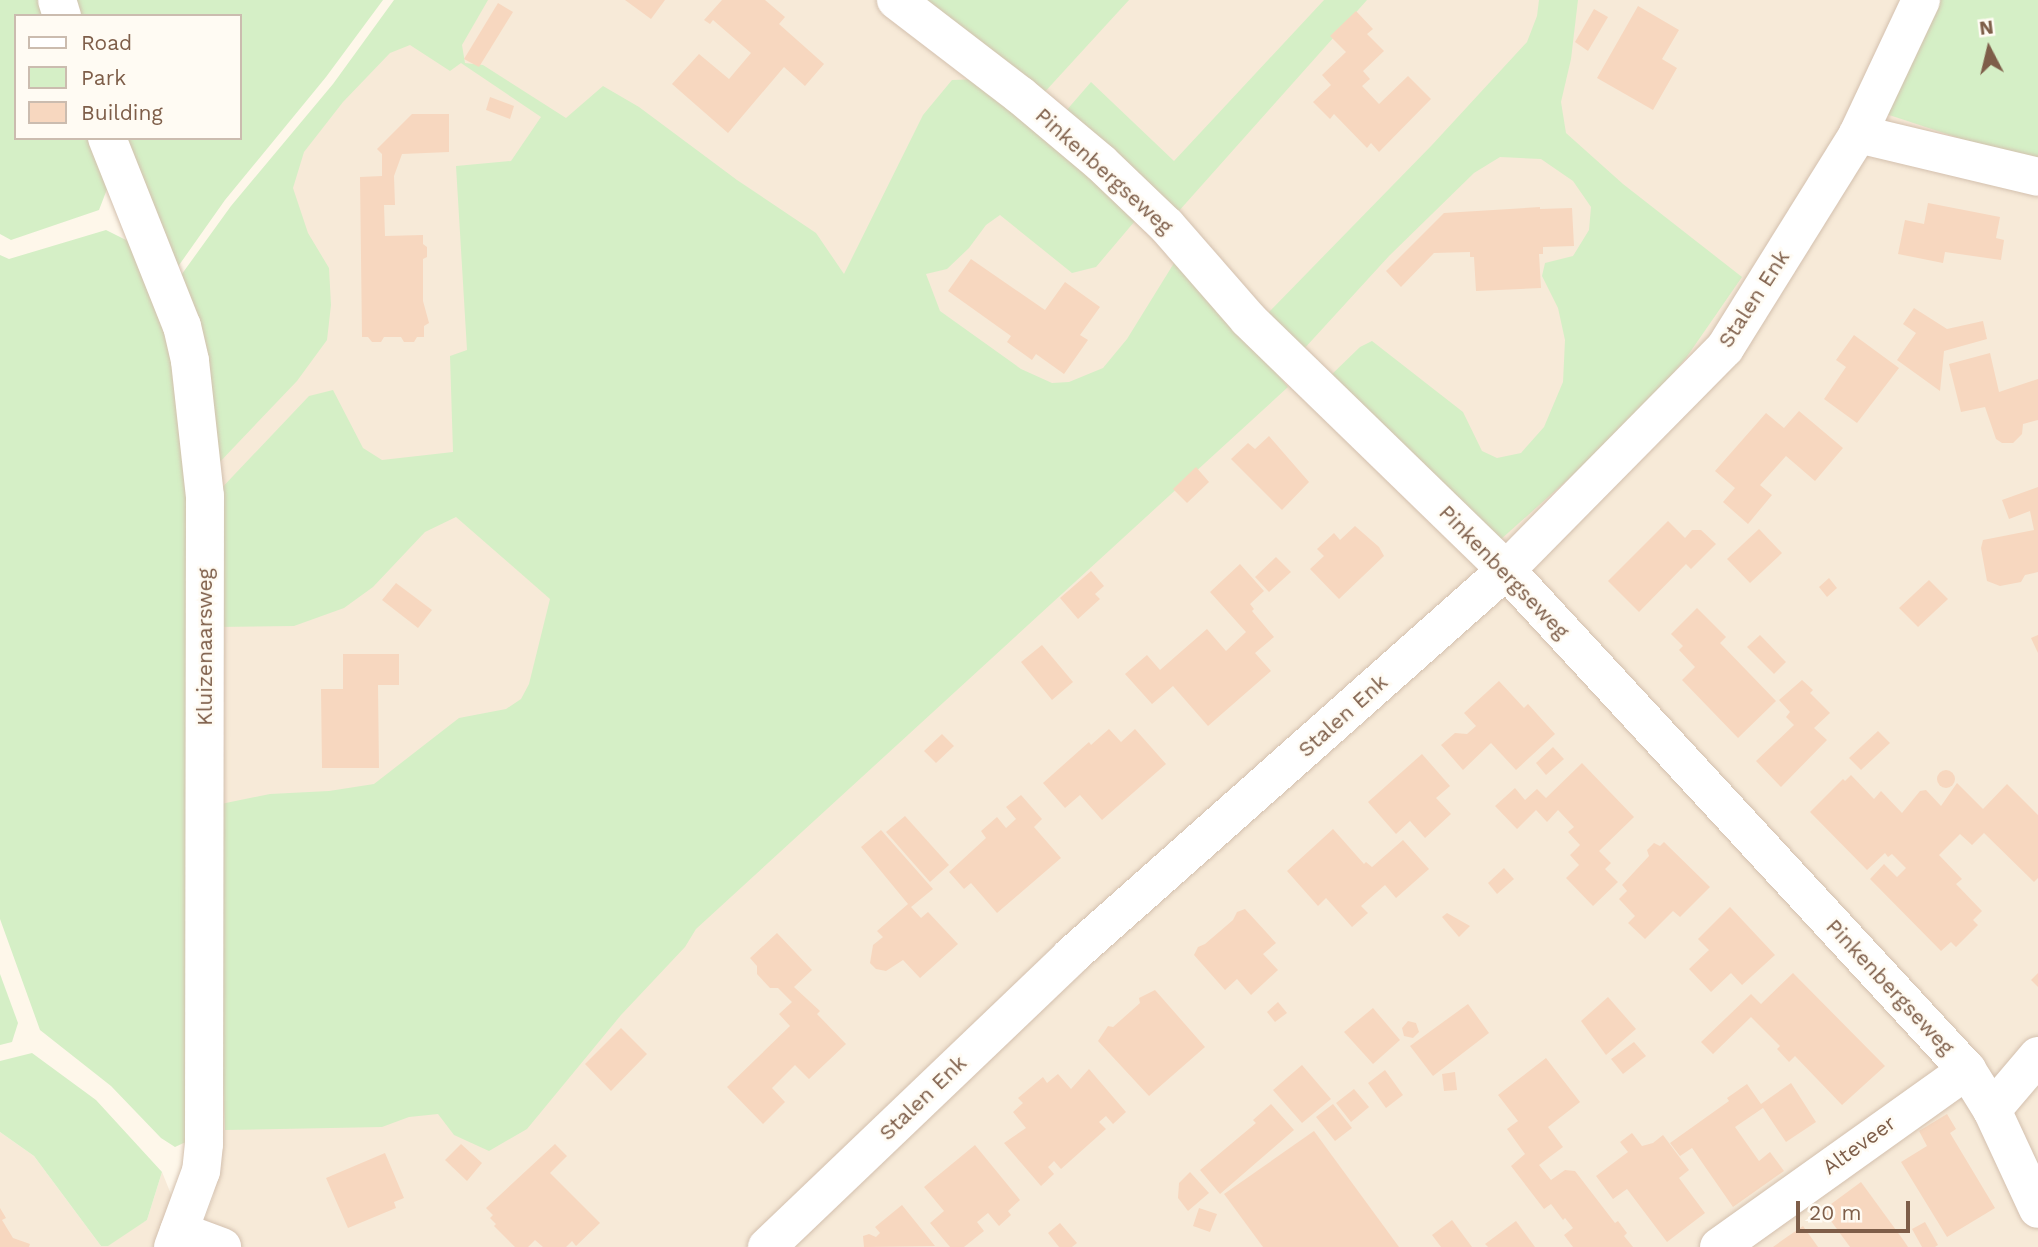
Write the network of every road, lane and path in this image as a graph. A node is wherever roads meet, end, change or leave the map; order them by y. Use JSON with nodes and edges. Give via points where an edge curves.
{"nodes":[{"id":1,"x":896,"y":0,"type":"edge"},
{"id":2,"x":1921,"y":0,"type":"edge"},
{"id":3,"x":1858,"y":134,"type":"junction"},
{"id":4,"x":108,"y":140,"type":"edge"},
{"id":5,"x":2038,"y":177,"type":"edge"},
{"id":6,"x":1506,"y":570,"type":"junction"},
{"id":7,"x":2038,"y":1056,"type":"edge"},
{"id":8,"x":1967,"y":1070,"type":"junction"},
{"id":9,"x":1992,"y":1110,"type":"junction"},
{"id":10,"x":2038,"y":1209,"type":"edge"},
{"id":11,"x":176,"y":1239,"type":"edge"},
{"id":12,"x":222,"y":1247,"type":"edge"},
{"id":13,"x":767,"y":1247,"type":"edge"},
{"id":14,"x":1719,"y":1247,"type":"edge"}],
"edges":[{"from":1,"to":6,"type":"street","name":"Pinkenbergseweg","via":[[1101,163],[1167,226],[1248,319]]},
{"from":2,"to":3,"type":"street","name":"Stalen Enk"},
{"from":3,"to":5,"type":"street"},
{"from":3,"to":6,"type":"street","name":"Stalen Enk","via":[[1725,348]]},
{"from":4,"to":11,"type":"street","name":"Kluizenaarsweg","via":[[182,326],[205,496],[205,1130],[201,1171]]},
{"from":6,"to":8,"type":"street","name":"Pinkenbergseweg"},
{"from":6,"to":13,"type":"street","name":"Stalen Enk","via":[[1071,956]]},
{"from":7,"to":9,"type":"street"},
{"from":8,"to":9,"type":"street","name":"Pinkenbergseweg"},
{"from":8,"to":14,"type":"street","name":"Alteveer"},
{"from":9,"to":10,"type":"street","name":"Pinkenbergseweg"},
{"from":11,"to":12,"type":"street"}]}
